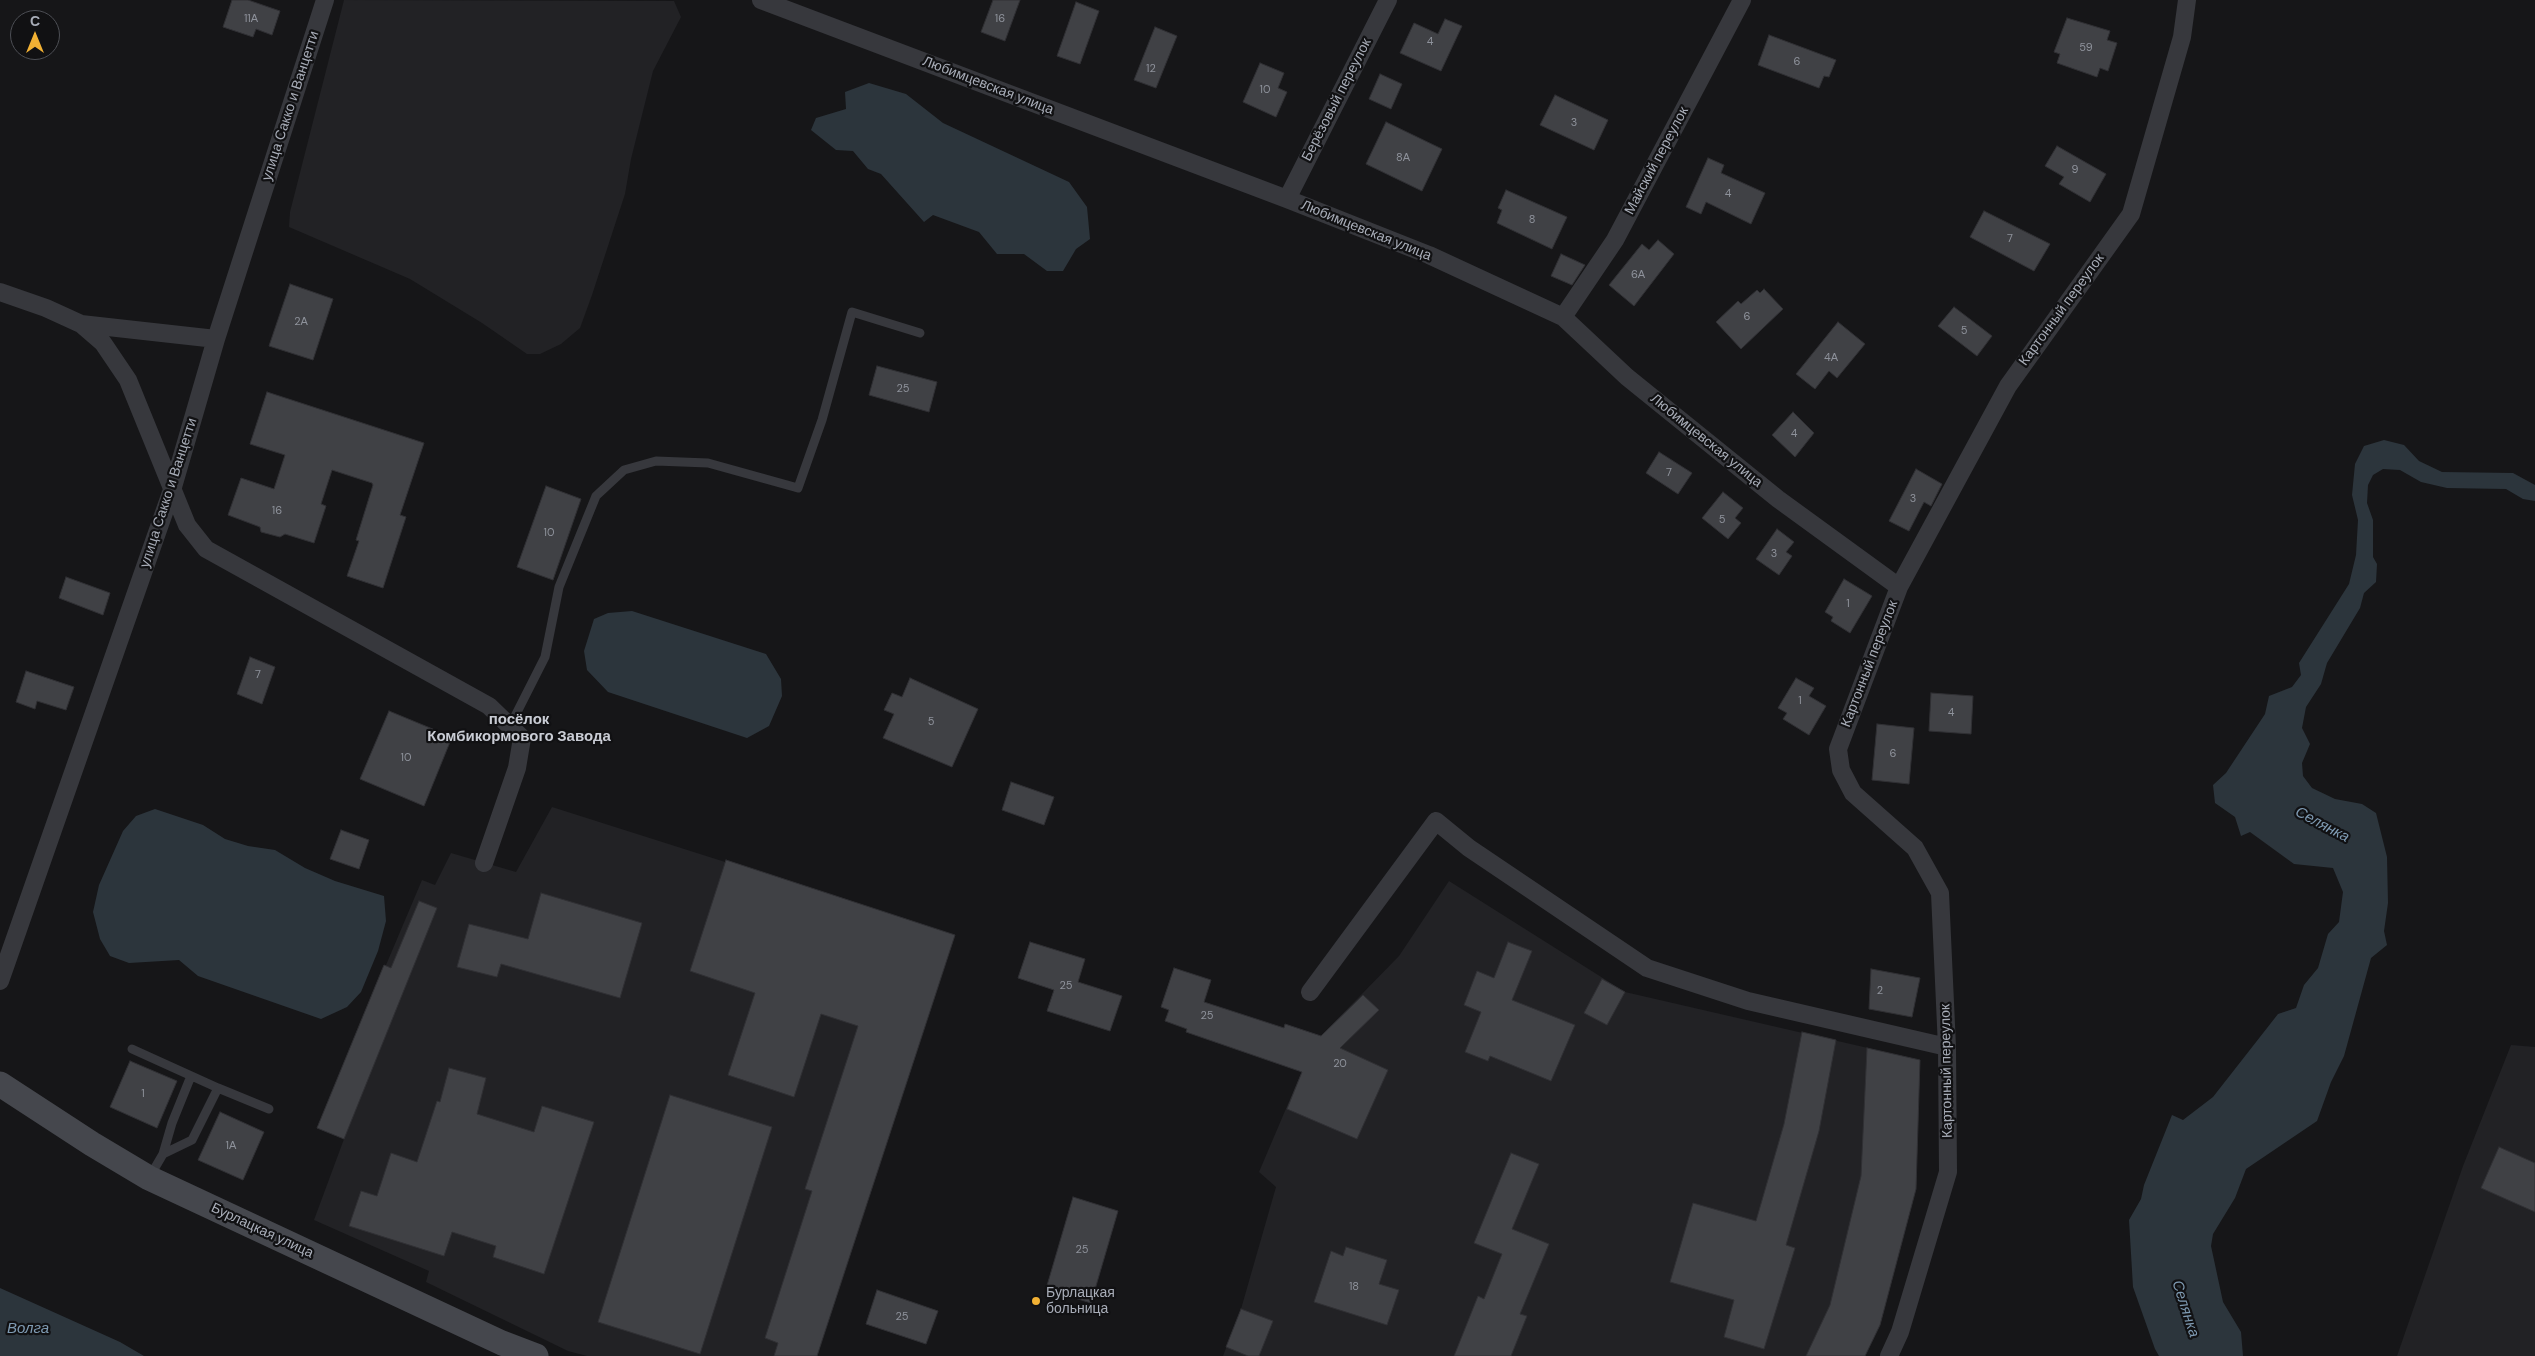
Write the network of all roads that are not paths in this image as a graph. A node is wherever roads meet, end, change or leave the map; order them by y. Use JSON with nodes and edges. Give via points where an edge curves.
{"nodes":[{"id":1,"x":324,"y":0,"type":"edge"},
{"id":2,"x":761,"y":0,"type":"edge"},
{"id":3,"x":1388,"y":0,"type":"edge"},
{"id":4,"x":1742,"y":0,"type":"edge"},
{"id":5,"x":2187,"y":0,"type":"edge"},
{"id":6,"x":1287,"y":199,"type":"junction"},
{"id":7,"x":0,"y":292,"type":"edge"},
{"id":8,"x":1563,"y":316,"type":"junction"},
{"id":9,"x":81,"y":324,"type":"junction"},
{"id":10,"x":920,"y":333,"type":"dead end"},
{"id":11,"x":216,"y":339,"type":"junction"},
{"id":12,"x":173,"y":487,"type":"junction"},
{"id":13,"x":1899,"y":587,"type":"junction"},
{"id":14,"x":510,"y":726,"type":"junction"},
{"id":15,"x":484,"y":863,"type":"dead end"},
{"id":16,"x":0,"y":981,"type":"edge"},
{"id":17,"x":1310,"y":992,"type":"dead end"},
{"id":18,"x":1947,"y":1047,"type":"junction"},
{"id":19,"x":132,"y":1049,"type":"dead end"},
{"id":20,"x":190,"y":1076,"type":"junction"},
{"id":21,"x":0,"y":1084,"type":"edge"},
{"id":22,"x":218,"y":1088,"type":"junction"},
{"id":23,"x":270,"y":1109,"type":"dead end"},
{"id":24,"x":163,"y":1154,"type":"junction"},
{"id":25,"x":149,"y":1178,"type":"junction"},
{"id":26,"x":536,"y":1356,"type":"edge"},
{"id":27,"x":1888,"y":1356,"type":"edge"}],
"edges":[{"from":1,"to":11,"type":"street","name":"улица Сакко и Ванцетти"},
{"from":2,"to":6,"type":"street","name":"Любимцевская улица"},
{"from":3,"to":6,"type":"street","name":"Берёзовый переулок"},
{"from":4,"to":8,"type":"street","name":"Майский переулок","via":[[1615,240]]},
{"from":5,"to":13,"type":"street","name":"Картонный переулок","via":[[2182,37],[2131,214],[2008,386]]},
{"from":6,"to":8,"type":"street","name":"Любимцевская улица","via":[[1428,255]]},
{"from":7,"to":9,"type":"street"},
{"from":8,"to":13,"type":"street","name":"Любимцевская улица","via":[[1627,378],[1778,500]]},
{"from":9,"to":11,"type":"street"},
{"from":9,"to":12,"type":"street","via":[[103,343],[128,380]]},
{"from":10,"to":14,"type":"lane","via":[[852,312],[822,420],[798,488],[708,464],[656,461],[624,470],[596,496],[559,587],[545,657]]},
{"from":11,"to":12,"type":"street","name":"улица Сакко и Ванцетти"},
{"from":12,"to":14,"type":"street","via":[[187,525],[206,549],[489,706]]},
{"from":12,"to":16,"type":"street","name":"улица Сакко и Ванцетти"},
{"from":13,"to":18,"type":"street","name":"Картонный переулок","via":[[1838,749],[1841,770],[1854,793],[1915,848],[1940,893]]},
{"from":14,"to":15,"type":"street","via":[[522,738],[517,768]]},
{"from":17,"to":18,"type":"street","via":[[1436,821],[1469,848],[1647,968],[1748,1001]]},
{"from":18,"to":27,"type":"street","name":"Картонный переулок","via":[[1948,1172],[1900,1332]]},
{"from":19,"to":20,"type":"lane"},
{"from":20,"to":22,"type":"lane"},
{"from":20,"to":24,"type":"lane"},
{"from":21,"to":25,"type":"main road","name":"Бурлацкая улица"},
{"from":22,"to":23,"type":"lane"},
{"from":22,"to":24,"type":"lane","via":[[192,1140]]},
{"from":24,"to":25,"type":"lane"},
{"from":25,"to":26,"type":"main road","name":"Бурлацкая улица"}]}
